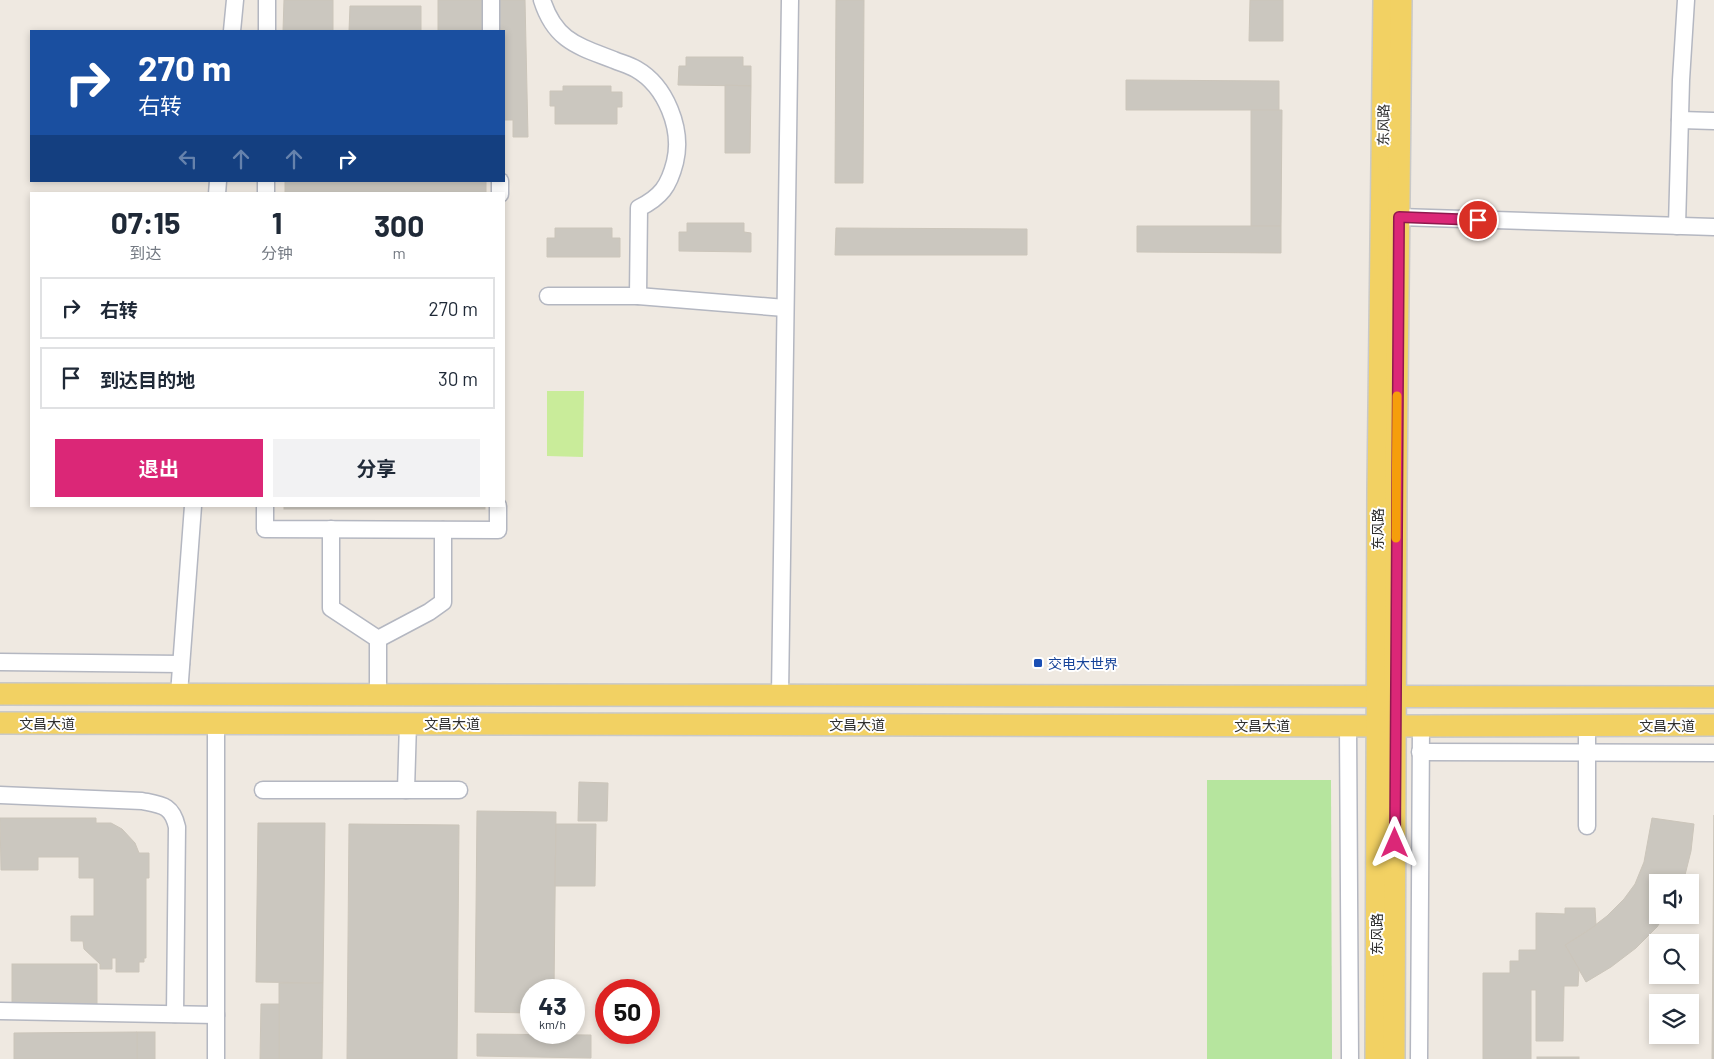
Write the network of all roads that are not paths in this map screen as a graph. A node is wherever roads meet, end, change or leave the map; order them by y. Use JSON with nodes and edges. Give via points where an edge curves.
{"nodes":[{"id":1,"x":236,"y":0,"type":"edge"},
{"id":2,"x":268,"y":0,"type":"edge"},
{"id":3,"x":491,"y":0,"type":"edge"},
{"id":4,"x":542,"y":0,"type":"edge"},
{"id":5,"x":790,"y":0,"type":"edge"},
{"id":6,"x":1384,"y":0,"type":"edge"},
{"id":7,"x":1401,"y":0,"type":"edge"},
{"id":8,"x":1686,"y":0,"type":"edge"},
{"id":9,"x":232,"y":30,"type":"edge"},
{"id":10,"x":267,"y":30,"type":"edge"},
{"id":11,"x":491,"y":30,"type":"edge"},
{"id":12,"x":1680,"y":120,"type":"junction"},
{"id":13,"x":1714,"y":121,"type":"edge"},
{"id":14,"x":1399,"y":217,"type":"junction"},
{"id":15,"x":1677,"y":226,"type":"junction"},
{"id":16,"x":1714,"y":227,"type":"edge"},
{"id":17,"x":548,"y":296,"type":"dead end"},
{"id":18,"x":638,"y":296,"type":"junction"},
{"id":19,"x":784,"y":308,"type":"junction"},
{"id":20,"x":193,"y":507,"type":"edge"},
{"id":21,"x":265,"y":507,"type":"edge"},
{"id":22,"x":498,"y":507,"type":"edge"},
{"id":23,"x":331,"y":529,"type":"junction"},
{"id":24,"x":443,"y":530,"type":"junction"},
{"id":25,"x":378,"y":639,"type":"junction"},
{"id":26,"x":0,"y":662,"type":"edge"},
{"id":27,"x":181,"y":664,"type":"junction"},
{"id":28,"x":0,"y":694,"type":"edge"},
{"id":29,"x":179,"y":694,"type":"junction"},
{"id":30,"x":378,"y":695,"type":"junction"},
{"id":31,"x":780,"y":695,"type":"junction"},
{"id":32,"x":1386,"y":697,"type":"junction"},
{"id":33,"x":1714,"y":697,"type":"edge"},
{"id":34,"x":0,"y":723,"type":"edge"},
{"id":35,"x":216,"y":723,"type":"junction"},
{"id":36,"x":408,"y":723,"type":"junction"},
{"id":37,"x":1587,"y":724,"type":"junction"},
{"id":38,"x":1348,"y":725,"type":"junction"},
{"id":39,"x":1386,"y":725,"type":"junction"},
{"id":40,"x":1714,"y":725,"type":"edge"},
{"id":41,"x":1421,"y":726,"type":"junction"},
{"id":42,"x":1420,"y":752,"type":"junction"},
{"id":43,"x":1587,"y":752,"type":"junction"},
{"id":44,"x":1714,"y":753,"type":"edge"},
{"id":45,"x":263,"y":790,"type":"dead end"},
{"id":46,"x":406,"y":790,"type":"junction"},
{"id":47,"x":459,"y":790,"type":"dead end"},
{"id":48,"x":0,"y":795,"type":"edge"},
{"id":49,"x":1587,"y":826,"type":"dead end"},
{"id":50,"x":0,"y":1011,"type":"edge"},
{"id":51,"x":175,"y":1014,"type":"junction"},
{"id":52,"x":216,"y":1015,"type":"junction"},
{"id":53,"x":216,"y":1059,"type":"edge"},
{"id":54,"x":1350,"y":1059,"type":"edge"},
{"id":55,"x":1376,"y":1059,"type":"edge"},
{"id":56,"x":1394,"y":1059,"type":"edge"},
{"id":57,"x":1419,"y":1059,"type":"edge"}],
"edges":[{"from":1,"to":9,"type":"street"},
{"from":2,"to":10,"type":"street"},
{"from":3,"to":11,"type":"street"},
{"from":4,"to":18,"type":"street","via":[[550,21],[563,37],[575,45],[636,68],[649,78],[672,115],[676,156],[671,176],[661,194],[639,208]]},
{"from":5,"to":19,"type":"street"},
{"from":6,"to":32,"type":"main road","name":"东风路","via":[[1378,490]]},
{"from":7,"to":14,"type":"main road","name":"东风路"},
{"from":8,"to":12,"type":"street"},
{"from":12,"to":13,"type":"street"},
{"from":12,"to":15,"type":"street"},
{"from":14,"to":15,"type":"street"},
{"from":14,"to":32,"type":"main road","name":"东风路"},
{"from":15,"to":16,"type":"street"},
{"from":17,"to":18,"type":"street"},
{"from":18,"to":19,"type":"street"},
{"from":19,"to":31,"type":"street"},
{"from":20,"to":27,"type":"street"},
{"from":21,"to":23,"type":"street","via":[[265,528]]},
{"from":22,"to":24,"type":"street","via":[[498,530]]},
{"from":23,"to":24,"type":"street"},
{"from":23,"to":25,"type":"street","via":[[331,608]]},
{"from":24,"to":25,"type":"street","via":[[442,602]]},
{"from":25,"to":30,"type":"street"},
{"from":26,"to":27,"type":"street"},
{"from":27,"to":29,"type":"street"},
{"from":28,"to":29,"type":"main road","name":"文昌大道"},
{"from":29,"to":30,"type":"main road","name":"文昌大道"},
{"from":30,"to":31,"type":"main road","name":"文昌大道"},
{"from":31,"to":32,"type":"main road","name":"文昌大道"},
{"from":32,"to":33,"type":"main road","name":"文昌大道"},
{"from":32,"to":39,"type":"main road","name":"东风路"},
{"from":34,"to":35,"type":"main road","name":"文昌大道"},
{"from":35,"to":36,"type":"main road","name":"文昌大道"},
{"from":35,"to":52,"type":"street"},
{"from":36,"to":38,"type":"main road","name":"文昌大道"},
{"from":36,"to":46,"type":"street"},
{"from":37,"to":40,"type":"main road","name":"文昌大道"},
{"from":37,"to":41,"type":"main road","name":"文昌大道"},
{"from":37,"to":43,"type":"street"},
{"from":38,"to":39,"type":"main road","name":"文昌大道"},
{"from":38,"to":54,"type":"street"},
{"from":39,"to":41,"type":"main road","name":"文昌大道"},
{"from":39,"to":55,"type":"main road","name":"东风路"},
{"from":39,"to":56,"type":"main road","name":"东风路"},
{"from":41,"to":42,"type":"street"},
{"from":42,"to":43,"type":"street"},
{"from":42,"to":57,"type":"street"},
{"from":43,"to":44,"type":"street"},
{"from":43,"to":49,"type":"street"},
{"from":45,"to":46,"type":"street"},
{"from":46,"to":47,"type":"street"},
{"from":48,"to":51,"type":"street","via":[[142,801],[170,809],[177,827]]},
{"from":50,"to":51,"type":"street"},
{"from":51,"to":52,"type":"street"},
{"from":52,"to":53,"type":"street"}]}
